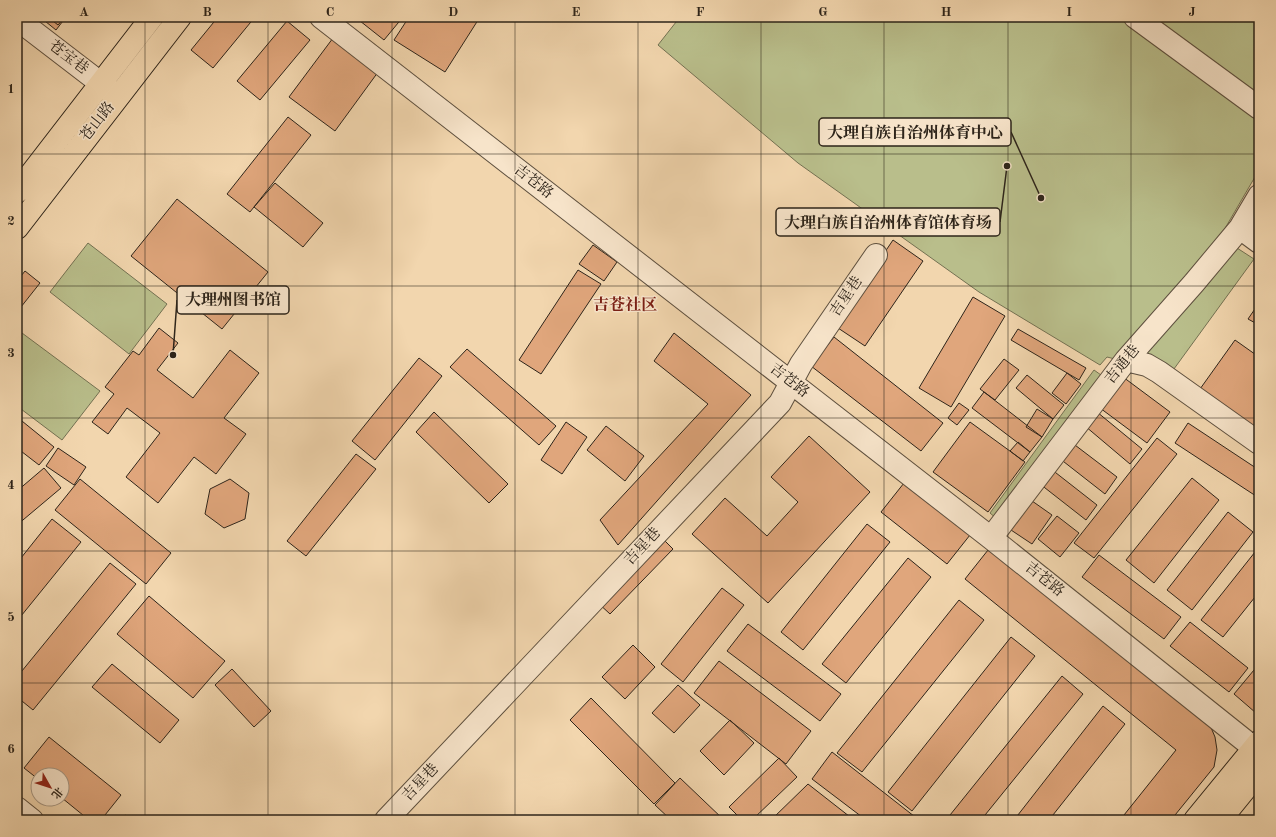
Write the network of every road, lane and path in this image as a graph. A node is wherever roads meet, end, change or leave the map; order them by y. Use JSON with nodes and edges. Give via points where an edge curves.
{"nodes":[{"id":1,"x":152,"y":17,"type":"edge"},
{"id":2,"x":180,"y":17,"type":"edge"},
{"id":3,"x":321,"y":17,"type":"edge"},
{"id":4,"x":342,"y":17,"type":"edge"},
{"id":5,"x":1135,"y":17,"type":"edge"},
{"id":6,"x":17,"y":19,"type":"edge"},
{"id":7,"x":101,"y":83,"type":"junction"},
{"id":8,"x":118,"y":96,"type":"junction"},
{"id":9,"x":1259,"y":108,"type":"edge"},
{"id":10,"x":17,"y":192,"type":"edge"},
{"id":11,"x":1259,"y":196,"type":"edge"},
{"id":12,"x":17,"y":228,"type":"edge"},
{"id":13,"x":1240,"y":228,"type":"junction"},
{"id":14,"x":1259,"y":242,"type":"edge"},
{"id":15,"x":876,"y":255,"type":"dead end"},
{"id":16,"x":1126,"y":360,"type":"junction"},
{"id":17,"x":794,"y":377,"type":"junction"},
{"id":18,"x":1259,"y":443,"type":"edge"},
{"id":19,"x":995,"y":533,"type":"junction"},
{"id":20,"x":1258,"y":742,"type":"edge"},
{"id":21,"x":1259,"y":772,"type":"edge"},
{"id":22,"x":17,"y":808,"type":"edge"},
{"id":23,"x":32,"y":820,"type":"edge"},
{"id":24,"x":386,"y":820,"type":"edge"},
{"id":25,"x":1195,"y":820,"type":"edge"},
{"id":26,"x":1220,"y":820,"type":"edge"}],
"edges":[{"from":1,"to":7,"type":"main road","name":"苍山路"},
{"from":2,"to":8,"type":"main road","name":"苍山路"},
{"from":3,"to":17,"type":"street","name":"吉苍路"},
{"from":4,"to":17,"type":"street","name":"吉苍路"},
{"from":5,"to":9,"type":"street"},
{"from":6,"to":7,"type":"street","name":"苍宝巷"},
{"from":7,"to":8,"type":"street","name":"苍宝巷"},
{"from":7,"to":10,"type":"main road","name":"苍山路"},
{"from":8,"to":12,"type":"main road","name":"苍山路"},
{"from":11,"to":13,"type":"street","name":"吉通巷"},
{"from":13,"to":14,"type":"street"},
{"from":13,"to":16,"type":"street","name":"吉通巷"},
{"from":15,"to":17,"type":"street","name":"吉星巷"},
{"from":16,"to":18,"type":"street","via":[[1147,365],[1159,372]]},
{"from":16,"to":19,"type":"street","name":"吉通巷"},
{"from":17,"to":19,"type":"street","name":"吉苍路"},
{"from":17,"to":24,"type":"street","name":"吉星巷","via":[[780,403]]},
{"from":19,"to":20,"type":"street","name":"吉苍路"},
{"from":20,"to":25,"type":"main road"},
{"from":21,"to":26,"type":"main road"},
{"from":22,"to":23,"type":"street"}]}
